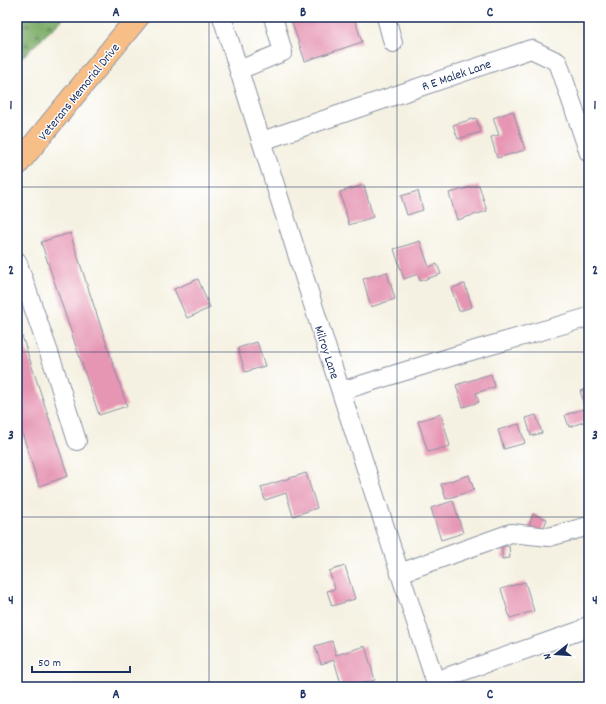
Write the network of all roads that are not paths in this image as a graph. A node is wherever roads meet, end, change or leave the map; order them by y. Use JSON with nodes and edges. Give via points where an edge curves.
{"nodes":[{"id":1,"x":138,"y":17,"type":"edge"},
{"id":2,"x":222,"y":17,"type":"edge"},
{"id":3,"x":273,"y":17,"type":"edge"},
{"id":4,"x":386,"y":17,"type":"edge"},
{"id":5,"x":393,"y":43,"type":"dead end"},
{"id":6,"x":239,"y":70,"type":"junction"},
{"id":7,"x":262,"y":141,"type":"junction"},
{"id":8,"x":589,"y":153,"type":"edge"},
{"id":9,"x":17,"y":166,"type":"edge"},
{"id":10,"x":17,"y":262,"type":"edge"},
{"id":11,"x":589,"y":317,"type":"edge"},
{"id":12,"x":341,"y":391,"type":"junction"},
{"id":13,"x":77,"y":441,"type":"dead end"},
{"id":14,"x":589,"y":526,"type":"edge"},
{"id":15,"x":400,"y":573,"type":"junction"},
{"id":16,"x":589,"y":625,"type":"edge"},
{"id":17,"x":436,"y":684,"type":"edge"}],
"edges":[{"from":1,"to":9,"type":"main road","name":"Veterans Memorial Drive"},
{"from":2,"to":6,"type":"street","name":"Milroy Lane"},
{"from":3,"to":6,"type":"street","via":[[283,52]]},
{"from":4,"to":5,"type":"street"},
{"from":6,"to":7,"type":"street","name":"Milroy Lane"},
{"from":7,"to":8,"type":"street","name":"R E Malek Lane","via":[[531,49],[558,62]]},
{"from":7,"to":12,"type":"street","name":"Milroy Lane"},
{"from":10,"to":13,"type":"street"},
{"from":11,"to":12,"type":"street"},
{"from":12,"to":15,"type":"street","name":"Milroy Lane"},
{"from":14,"to":15,"type":"street","via":[[549,537],[511,533]]},
{"from":15,"to":17,"type":"street","name":"Milroy Lane"},
{"from":16,"to":17,"type":"street","via":[[579,631]]}]}
